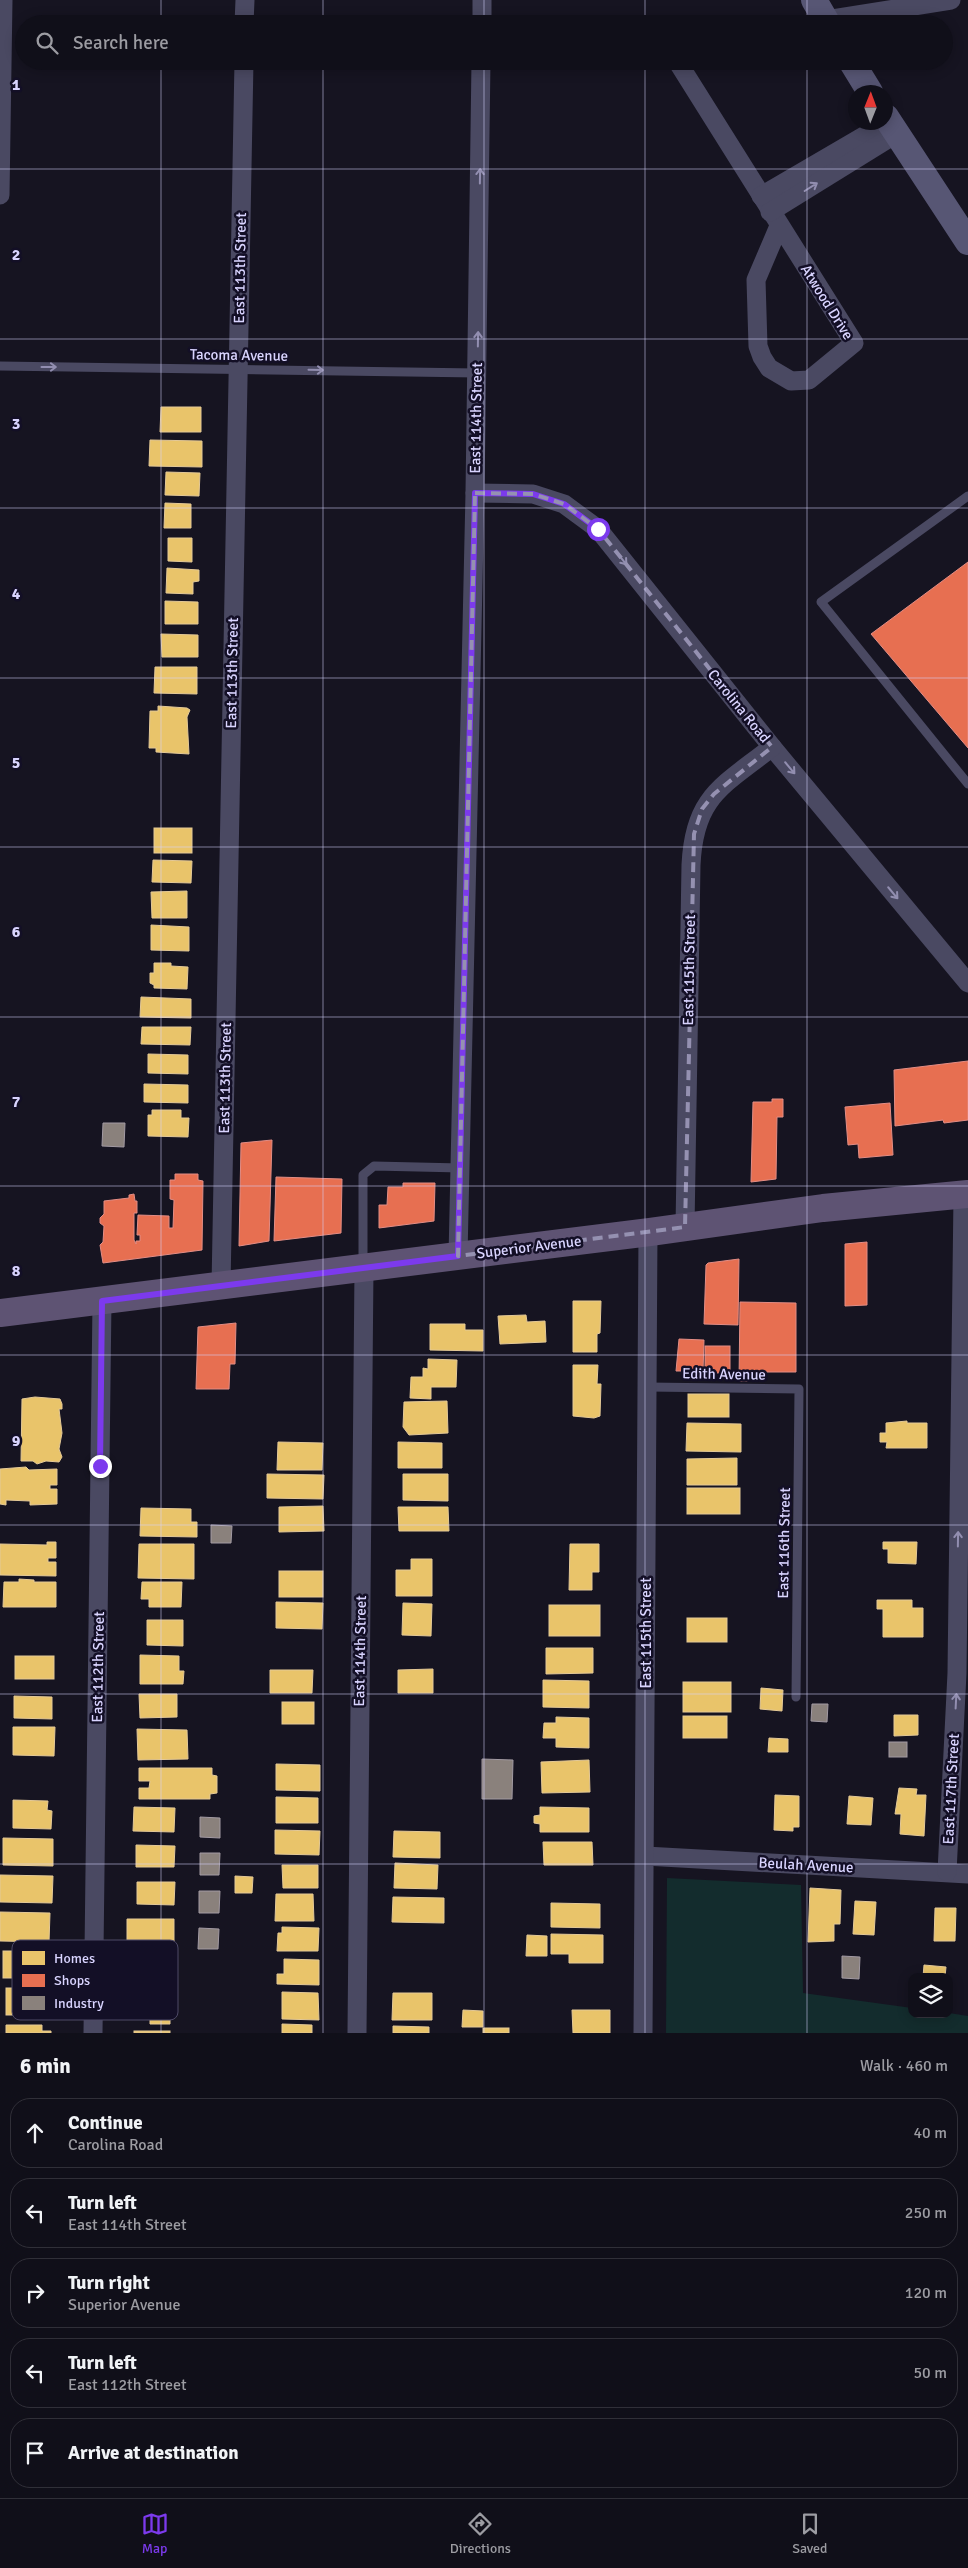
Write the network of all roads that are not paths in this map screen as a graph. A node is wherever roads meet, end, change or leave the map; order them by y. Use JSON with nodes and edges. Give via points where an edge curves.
{"nodes":[{"id":1,"x":3,"y":0,"type":"edge"},
{"id":2,"x":245,"y":0,"type":"edge"},
{"id":3,"x":482,"y":0,"type":"edge"},
{"id":4,"x":951,"y":0,"type":"edge"},
{"id":5,"x":244,"y":15,"type":"edge"},
{"id":6,"x":482,"y":15,"type":"edge"},
{"id":7,"x":823,"y":15,"type":"edge"},
{"id":8,"x":244,"y":70,"type":"edge"},
{"id":9,"x":481,"y":70,"type":"edge"},
{"id":10,"x":683,"y":70,"type":"edge"},
{"id":11,"x":857,"y":70,"type":"edge"},
{"id":12,"x":866,"y":85,"type":"edge"},
{"id":13,"x":893,"y":129,"type":"edge"},
{"id":14,"x":882,"y":130,"type":"edge"},
{"id":15,"x":0,"y":195,"type":"edge"},
{"id":16,"x":770,"y":211,"type":"junction"},
{"id":17,"x":968,"y":242,"type":"edge"},
{"id":18,"x":0,"y":366,"type":"edge"},
{"id":19,"x":238,"y":368,"type":"junction"},
{"id":20,"x":477,"y":373,"type":"junction"},
{"id":21,"x":475,"y":493,"type":"junction"},
{"id":22,"x":968,"y":496,"type":"edge"},
{"id":23,"x":772,"y":747,"type":"junction"},
{"id":24,"x":968,"y":784,"type":"edge"},
{"id":25,"x":968,"y":983,"type":"edge"},
{"id":26,"x":460,"y":1168,"type":"junction"},
{"id":27,"x":965,"y":1195,"type":"edge"},
{"id":28,"x":685,"y":1227,"type":"junction"},
{"id":29,"x":648,"y":1232,"type":"junction"},
{"id":30,"x":458,"y":1256,"type":"junction"},
{"id":31,"x":364,"y":1268,"type":"junction"},
{"id":32,"x":221,"y":1286,"type":"junction"},
{"id":33,"x":102,"y":1301,"type":"junction"},
{"id":34,"x":0,"y":1313,"type":"edge"},
{"id":35,"x":648,"y":1387,"type":"junction"},
{"id":36,"x":799,"y":1389,"type":"joint"},
{"id":37,"x":796,"y":1698,"type":"dead end"},
{"id":38,"x":645,"y":1856,"type":"junction"},
{"id":39,"x":947,"y":1872,"type":"junction"},
{"id":40,"x":968,"y":1874,"type":"edge"},
{"id":41,"x":94,"y":1940,"type":"edge"},
{"id":42,"x":93,"y":2020,"type":"edge"},
{"id":43,"x":93,"y":2033,"type":"edge"},
{"id":44,"x":357,"y":2033,"type":"edge"},
{"id":45,"x":643,"y":2033,"type":"edge"}],
"edges":[{"from":1,"to":15,"type":"street"},
{"from":2,"to":5,"type":"street"},
{"from":3,"to":6,"type":"street"},
{"from":4,"to":7,"type":"street"},
{"from":8,"to":19,"type":"street","name":"East 113th Street"},
{"from":20,"to":9,"type":"street","name":"East 114th Street","one_way":true},
{"from":10,"to":16,"type":"street","name":"Atwood Drive"},
{"from":11,"to":12,"type":"street"},
{"from":13,"to":17,"type":"street"},
{"from":14,"to":16,"type":"street"},
{"from":16,"to":16,"type":"street","name":"Atwood Drive","via":[[854,343],[809,380],[792,381],[769,368],[758,346],[756,280]]},
{"from":18,"to":19,"type":"lane","name":"Tacoma Avenue","one_way":true},
{"from":19,"to":20,"type":"lane","name":"Tacoma Avenue","one_way":true},
{"from":19,"to":32,"type":"street","name":"East 113th Street"},
{"from":20,"to":21,"type":"street","name":"East 114th Street"},
{"from":21,"to":23,"type":"street","name":"Carolina Road","one_way":true,"via":[[533,494],[564,504],[598,529]]},
{"from":21,"to":26,"type":"street","name":"East 114th Street"},
{"from":22,"to":24,"type":"lane","via":[[821,602]]},
{"from":23,"to":25,"type":"street","name":"Carolina Road","one_way":true},
{"from":23,"to":28,"type":"street","name":"East 115th Street","via":[[714,794],[702,809],[694,834]]},
{"from":26,"to":30,"type":"street","name":"East 114th Street"},
{"from":26,"to":31,"type":"lane","via":[[374,1166],[363,1175]]},
{"from":27,"to":28,"type":"main road","name":"Superior Avenue","via":[[823,1208]]},
{"from":39,"to":27,"type":"street","name":"East 117th Street","one_way":true,"via":[[957,1672]]},
{"from":28,"to":29,"type":"main road","name":"Superior Avenue"},
{"from":29,"to":30,"type":"main road","name":"Superior Avenue"},
{"from":29,"to":35,"type":"street","name":"East 115th Street"},
{"from":30,"to":31,"type":"main road","name":"Superior Avenue"},
{"from":31,"to":32,"type":"main road","name":"Superior Avenue"},
{"from":31,"to":44,"type":"street","name":"East 114th Street"},
{"from":32,"to":33,"type":"main road","name":"Superior Avenue"},
{"from":33,"to":34,"type":"main road","name":"Superior Avenue"},
{"from":33,"to":41,"type":"street","name":"East 112th Street"},
{"from":35,"to":36,"type":"lane","name":"Edith Avenue"},
{"from":35,"to":38,"type":"street","name":"East 115th Street"},
{"from":36,"to":37,"type":"lane","name":"East 116th Street"},
{"from":38,"to":39,"type":"street","name":"Beulah Avenue"},
{"from":38,"to":45,"type":"street","name":"East 115th Street"},
{"from":39,"to":40,"type":"street","name":"Beulah Avenue"},
{"from":42,"to":43,"type":"street","name":"East 112th Street"}]}
